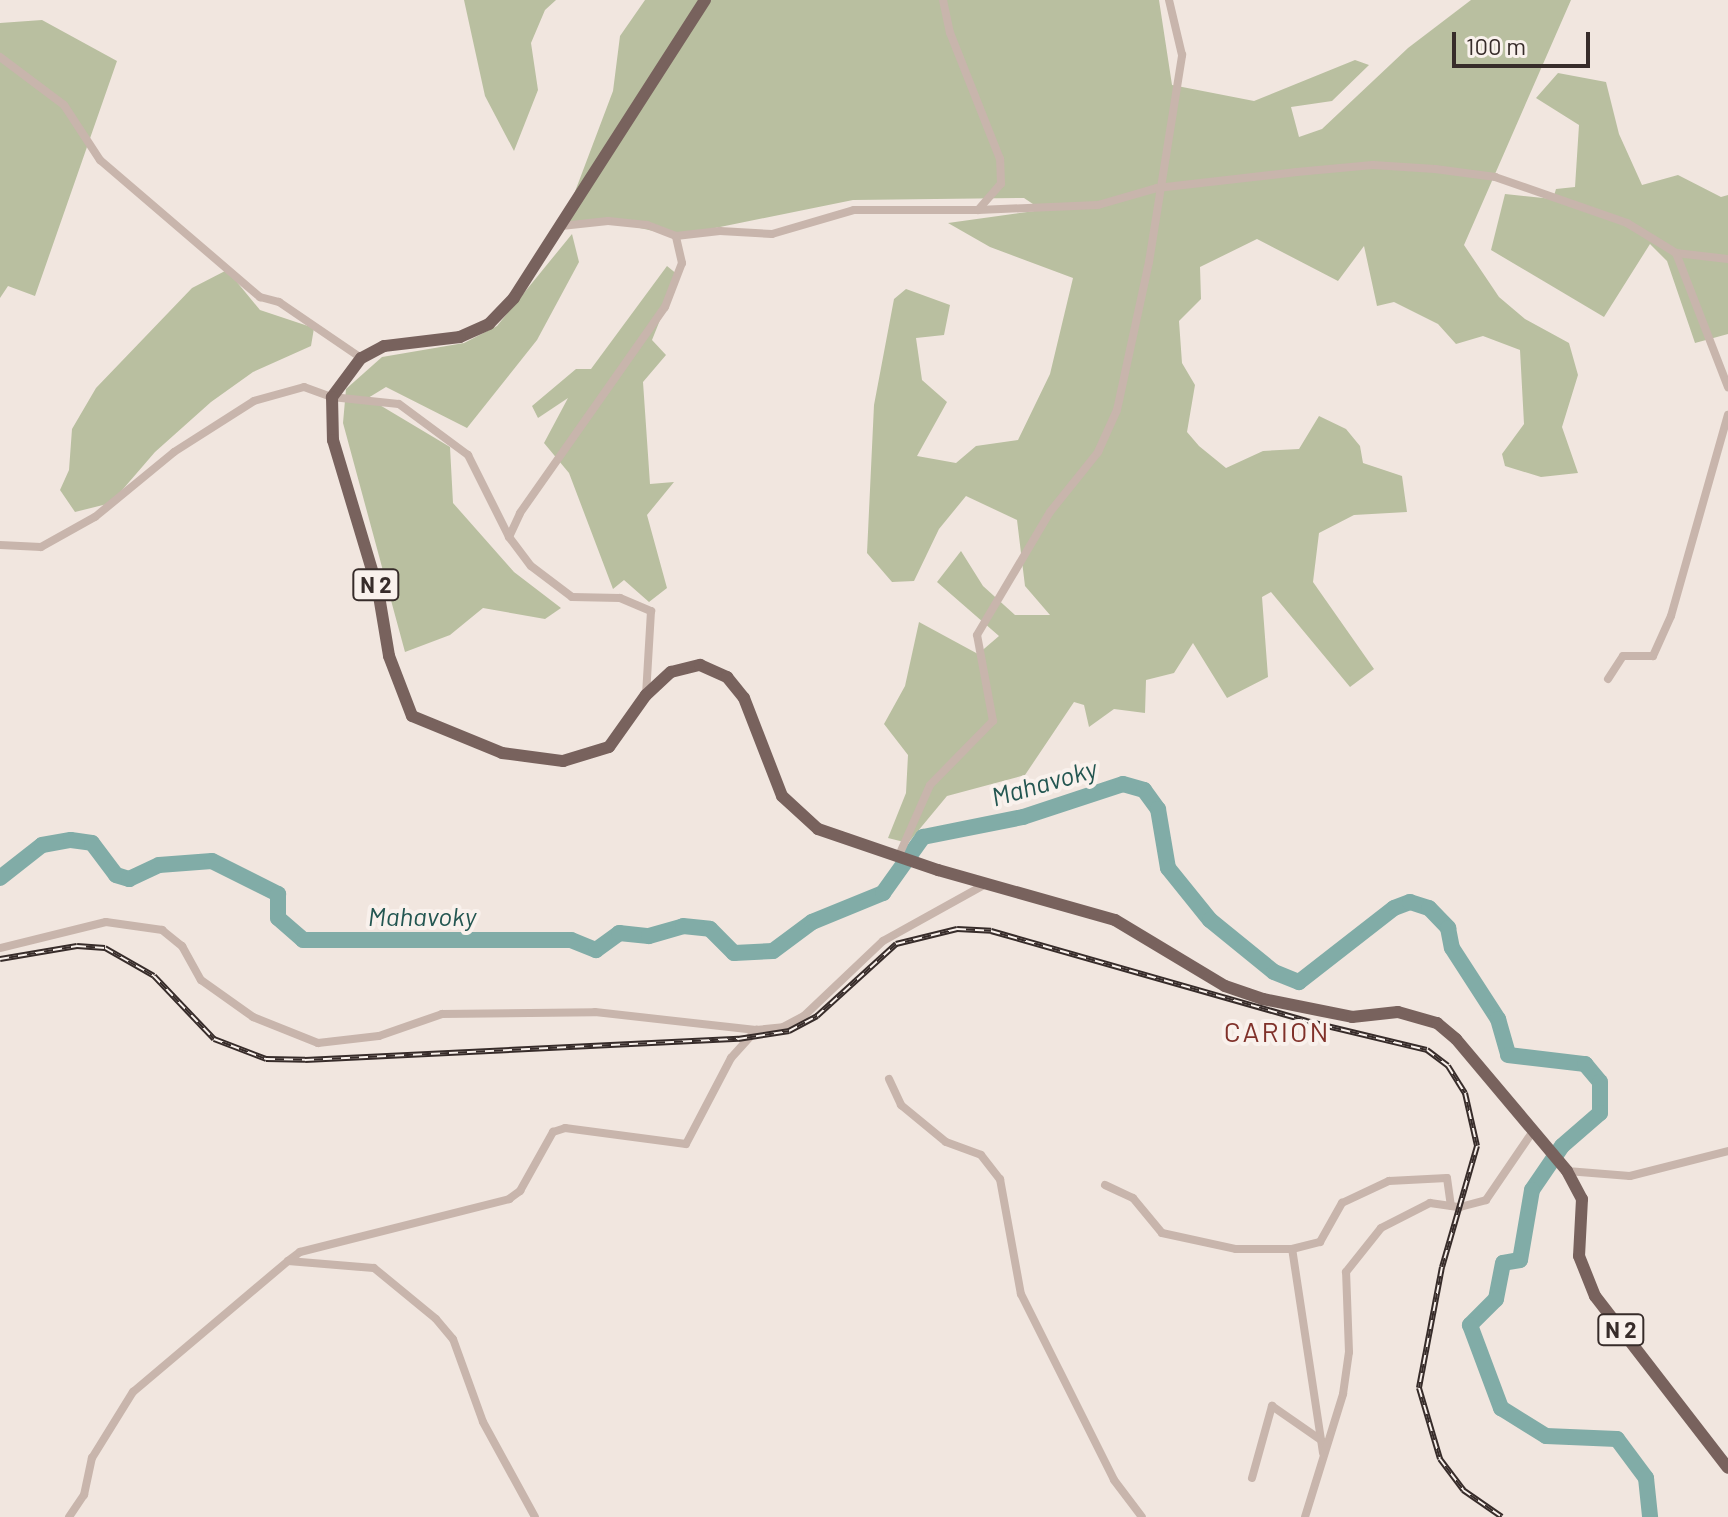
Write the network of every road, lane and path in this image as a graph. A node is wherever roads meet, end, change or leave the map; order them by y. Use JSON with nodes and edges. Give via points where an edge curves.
{"nodes":[{"id":1,"x":705,"y":0,"type":"edge"},
{"id":2,"x":943,"y":0,"type":"edge"},
{"id":3,"x":1169,"y":0,"type":"edge"},
{"id":4,"x":0,"y":57,"type":"edge"},
{"id":5,"x":4,"y":66,"type":"edge"},
{"id":6,"x":1157,"y":188,"type":"junction"},
{"id":7,"x":978,"y":210,"type":"junction"},
{"id":8,"x":561,"y":226,"type":"junction"},
{"id":9,"x":676,"y":236,"type":"junction"},
{"id":10,"x":1676,"y":253,"type":"junction"},
{"id":11,"x":1728,"y":259,"type":"edge"},
{"id":12,"x":361,"y":358,"type":"junction"},
{"id":13,"x":1728,"y":387,"type":"edge"},
{"id":14,"x":332,"y":397,"type":"junction"},
{"id":15,"x":1728,"y":415,"type":"edge"},
{"id":16,"x":509,"y":537,"type":"junction"},
{"id":17,"x":3,"y":549,"type":"edge"},
{"id":18,"x":1608,"y":679,"type":"dead end"},
{"id":19,"x":646,"y":695,"type":"junction"},
{"id":20,"x":900,"y":853,"type":"junction"},
{"id":21,"x":987,"y":883,"type":"junction"},
{"id":22,"x":0,"y":948,"type":"edge"},
{"id":23,"x":756,"y":1030,"type":"junction"},
{"id":24,"x":889,"y":1079,"type":"dead end"},
{"id":25,"x":1533,"y":1131,"type":"junction"},
{"id":26,"x":1728,"y":1151,"type":"edge"},
{"id":27,"x":1567,"y":1171,"type":"junction"},
{"id":28,"x":1105,"y":1185,"type":"dead end"},
{"id":29,"x":1451,"y":1206,"type":"junction"},
{"id":30,"x":1292,"y":1249,"type":"junction"},
{"id":31,"x":288,"y":1261,"type":"junction"},
{"id":32,"x":1321,"y":1440,"type":"junction"},
{"id":33,"x":1323,"y":1453,"type":"junction"},
{"id":34,"x":1728,"y":1468,"type":"edge"},
{"id":35,"x":1252,"y":1478,"type":"dead end"},
{"id":36,"x":69,"y":1517,"type":"edge"},
{"id":37,"x":535,"y":1517,"type":"edge"},
{"id":38,"x":1142,"y":1517,"type":"edge"},
{"id":39,"x":1305,"y":1517,"type":"edge"}],
"edges":[{"from":1,"to":8,"type":"main road"},
{"from":2,"to":7,"type":"street","via":[[950,33],[1000,159],[1001,184]]},
{"from":3,"to":6,"type":"street","via":[[1182,55]]},
{"from":4,"to":5,"type":"street"},
{"from":5,"to":12,"type":"street","via":[[64,105],[100,160],[260,297],[279,302]]},
{"from":6,"to":7,"type":"street","via":[[1098,205]]},
{"from":6,"to":10,"type":"street","via":[[1373,165],[1435,169],[1495,177],[1627,223]]},
{"from":6,"to":20,"type":"street","via":[[1149,262],[1117,410],[1098,452],[1050,512],[977,635],[993,721],[930,785]]},
{"from":7,"to":9,"type":"street","via":[[854,210],[772,234],[720,231]]},
{"from":8,"to":9,"type":"street","via":[[608,221],[647,225]]},
{"from":8,"to":12,"type":"main road","via":[[514,298],[489,324],[460,337],[384,346]]},
{"from":9,"to":16,"type":"street","via":[[682,263],[665,307],[520,513]]},
{"from":10,"to":11,"type":"street"},
{"from":10,"to":13,"type":"street"},
{"from":12,"to":14,"type":"main road"},
{"from":14,"to":16,"type":"street","via":[[399,404],[468,455]]},
{"from":14,"to":17,"type":"street","via":[[304,387],[254,401],[174,452],[95,517],[41,547]]},
{"from":14,"to":19,"type":"main road","number":"N 2","via":[[333,440],[378,590],[389,656],[412,716],[502,753],[563,761],[609,747]]},
{"from":15,"to":18,"type":"street","via":[[1671,616],[1653,656],[1623,656]]},
{"from":16,"to":19,"type":"street","via":[[531,566],[572,597],[620,598],[651,611]]},
{"from":19,"to":20,"type":"main road","number":"N 2","via":[[671,672],[700,665],[727,677],[750,710],[770,774],[799,815],[840,838]]},
{"from":20,"to":21,"type":"main road","number":"N 2"},
{"from":21,"to":23,"type":"street","via":[[883,941],[804,1016]]},
{"from":21,"to":25,"type":"main road","number":"N 2","via":[[1115,920],[1225,986],[1263,999],[1352,1017],[1398,1012],[1437,1023]]},
{"from":22,"to":23,"type":"street","via":[[106,922],[162,930],[182,946],[201,980],[253,1017],[318,1043],[379,1036],[442,1014],[595,1012]]},
{"from":23,"to":31,"type":"street","via":[[731,1058],[686,1144],[565,1128],[553,1132],[520,1191],[509,1199],[300,1252]]},
{"from":24,"to":38,"type":"street","via":[[901,1105],[946,1142],[981,1155],[1000,1179],[1021,1294],[1114,1480]]},
{"from":25,"to":27,"type":"main road","number":"N 2"},
{"from":25,"to":29,"type":"street","via":[[1486,1200]]},
{"from":26,"to":27,"type":"street","via":[[1630,1176]]},
{"from":27,"to":34,"type":"main road","number":"N 2","via":[[1582,1199],[1579,1256],[1595,1296]]},
{"from":28,"to":30,"type":"street","via":[[1133,1198],[1162,1233],[1236,1249]]},
{"from":29,"to":30,"type":"street","via":[[1447,1178],[1389,1181],[1342,1203],[1320,1242]]},
{"from":29,"to":33,"type":"street","via":[[1430,1203],[1381,1228],[1346,1272],[1349,1352],[1335,1429]]},
{"from":30,"to":32,"type":"street"},
{"from":31,"to":36,"type":"street","via":[[133,1392],[92,1458],[84,1495]]},
{"from":31,"to":37,"type":"street","via":[[374,1268],[436,1319],[453,1339],[483,1422]]},
{"from":32,"to":33,"type":"street"},
{"from":32,"to":35,"type":"street","via":[[1272,1406]]},
{"from":33,"to":39,"type":"street"}]}
